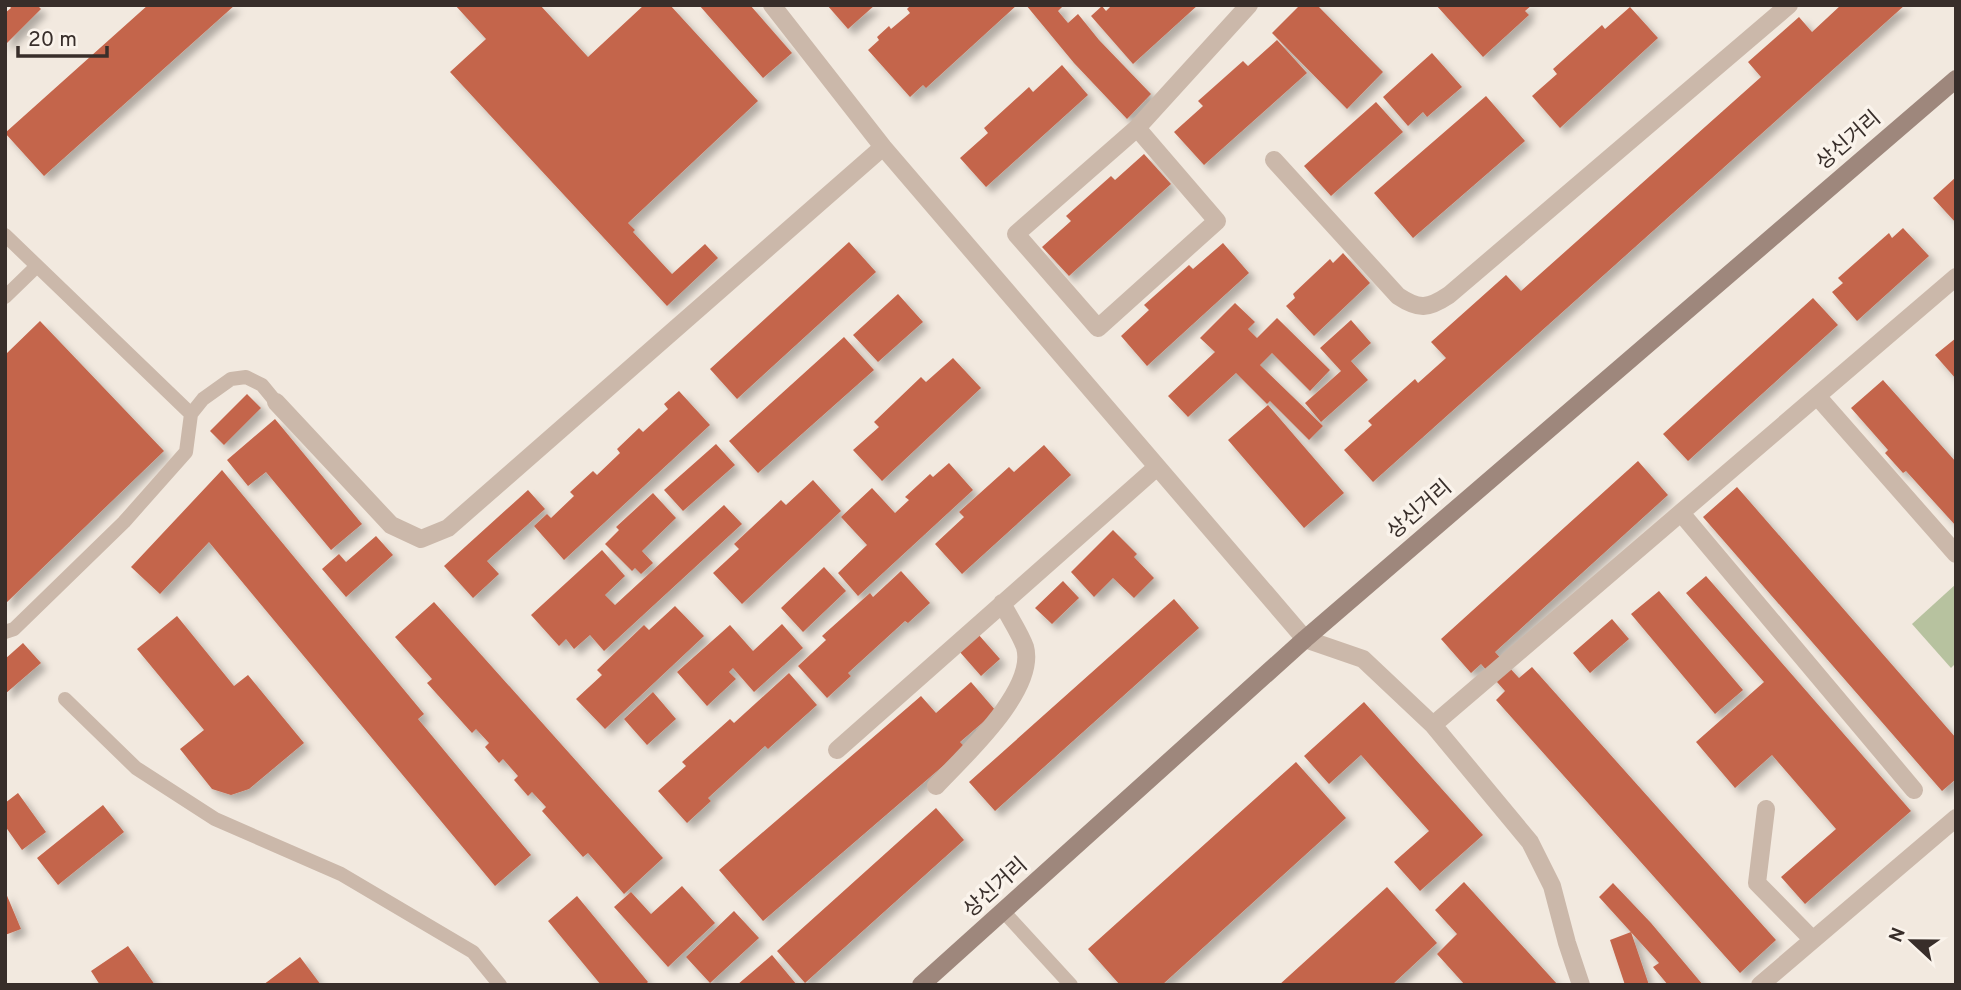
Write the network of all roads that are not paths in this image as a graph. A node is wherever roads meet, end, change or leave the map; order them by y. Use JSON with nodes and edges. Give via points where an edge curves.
{"nodes":[{"id":1,"x":772,"y":5,"type":"edge"},
{"id":2,"x":1248,"y":5,"type":"edge"},
{"id":3,"x":1789,"y":5,"type":"edge"},
{"id":4,"x":1956,"y":79,"type":"edge"},
{"id":5,"x":1137,"y":128,"type":"junction"},
{"id":6,"x":883,"y":147,"type":"junction"},
{"id":7,"x":1274,"y":160,"type":"dead end"},
{"id":8,"x":5,"y":235,"type":"edge"},
{"id":9,"x":37,"y":266,"type":"junction"},
{"id":10,"x":1956,"y":277,"type":"edge"},
{"id":11,"x":5,"y":297,"type":"edge"},
{"id":12,"x":1816,"y":396,"type":"junction"},
{"id":13,"x":276,"y":402,"type":"joint"},
{"id":14,"x":191,"y":414,"type":"junction"},
{"id":15,"x":1157,"y":467,"type":"junction"},
{"id":16,"x":1681,"y":513,"type":"junction"},
{"id":17,"x":1956,"y":554,"type":"edge"},
{"id":18,"x":1002,"y":603,"type":"junction"},
{"id":19,"x":5,"y":632,"type":"edge"},
{"id":20,"x":1305,"y":639,"type":"junction"},
{"id":21,"x":65,"y":699,"type":"dead end"},
{"id":22,"x":1433,"y":725,"type":"junction"},
{"id":23,"x":837,"y":750,"type":"dead end"},
{"id":24,"x":936,"y":786,"type":"dead end"},
{"id":25,"x":1914,"y":790,"type":"dead end"},
{"id":26,"x":1766,"y":809,"type":"dead end"},
{"id":27,"x":1956,"y":818,"type":"edge"},
{"id":28,"x":1004,"y":912,"type":"junction"},
{"id":29,"x":1812,"y":939,"type":"junction"},
{"id":30,"x":500,"y":985,"type":"edge"},
{"id":31,"x":921,"y":985,"type":"edge"},
{"id":32,"x":1071,"y":985,"type":"edge"},
{"id":33,"x":1581,"y":985,"type":"edge"},
{"id":34,"x":1760,"y":985,"type":"edge"}],
"edges":[{"from":1,"to":6,"type":"street"},
{"from":2,"to":5,"type":"street"},
{"from":3,"to":7,"type":"street","via":[[1434,305],[1423,307],[1398,296]]},
{"from":4,"to":20,"type":"main road","name":"상신거리"},
{"from":5,"to":5,"type":"street","via":[[1016,234],[1098,328],[1217,221]]},
{"from":6,"to":13,"type":"street","via":[[449,528],[421,539],[391,525]]},
{"from":6,"to":15,"type":"street"},
{"from":8,"to":9,"type":"lane"},
{"from":9,"to":11,"type":"lane"},
{"from":9,"to":14,"type":"lane"},
{"from":10,"to":12,"type":"street"},
{"from":12,"to":16,"type":"street"},
{"from":12,"to":17,"type":"street"},
{"from":13,"to":14,"type":"lane","via":[[262,385],[246,377],[231,379]]},
{"from":14,"to":19,"type":"lane","via":[[186,452],[115,531],[14,629]]},
{"from":15,"to":18,"type":"street"},
{"from":15,"to":20,"type":"street"},
{"from":16,"to":22,"type":"street"},
{"from":16,"to":25,"type":"street"},
{"from":18,"to":23,"type":"street"},
{"from":18,"to":24,"type":"street","via":[[1026,649],[1023,681],[992,726]]},
{"from":20,"to":22,"type":"street","via":[[1363,659]]},
{"from":20,"to":28,"type":"main road","name":"상신거리"},
{"from":21,"to":30,"type":"lane","via":[[136,768],[215,819],[341,874],[461,944]]},
{"from":22,"to":33,"type":"street","via":[[1530,842],[1552,886]]},
{"from":26,"to":29,"type":"street","via":[[1757,883]]},
{"from":27,"to":29,"type":"street"},
{"from":28,"to":31,"type":"main road","name":"상신거리"},
{"from":28,"to":32,"type":"lane"},
{"from":29,"to":34,"type":"street"}]}
